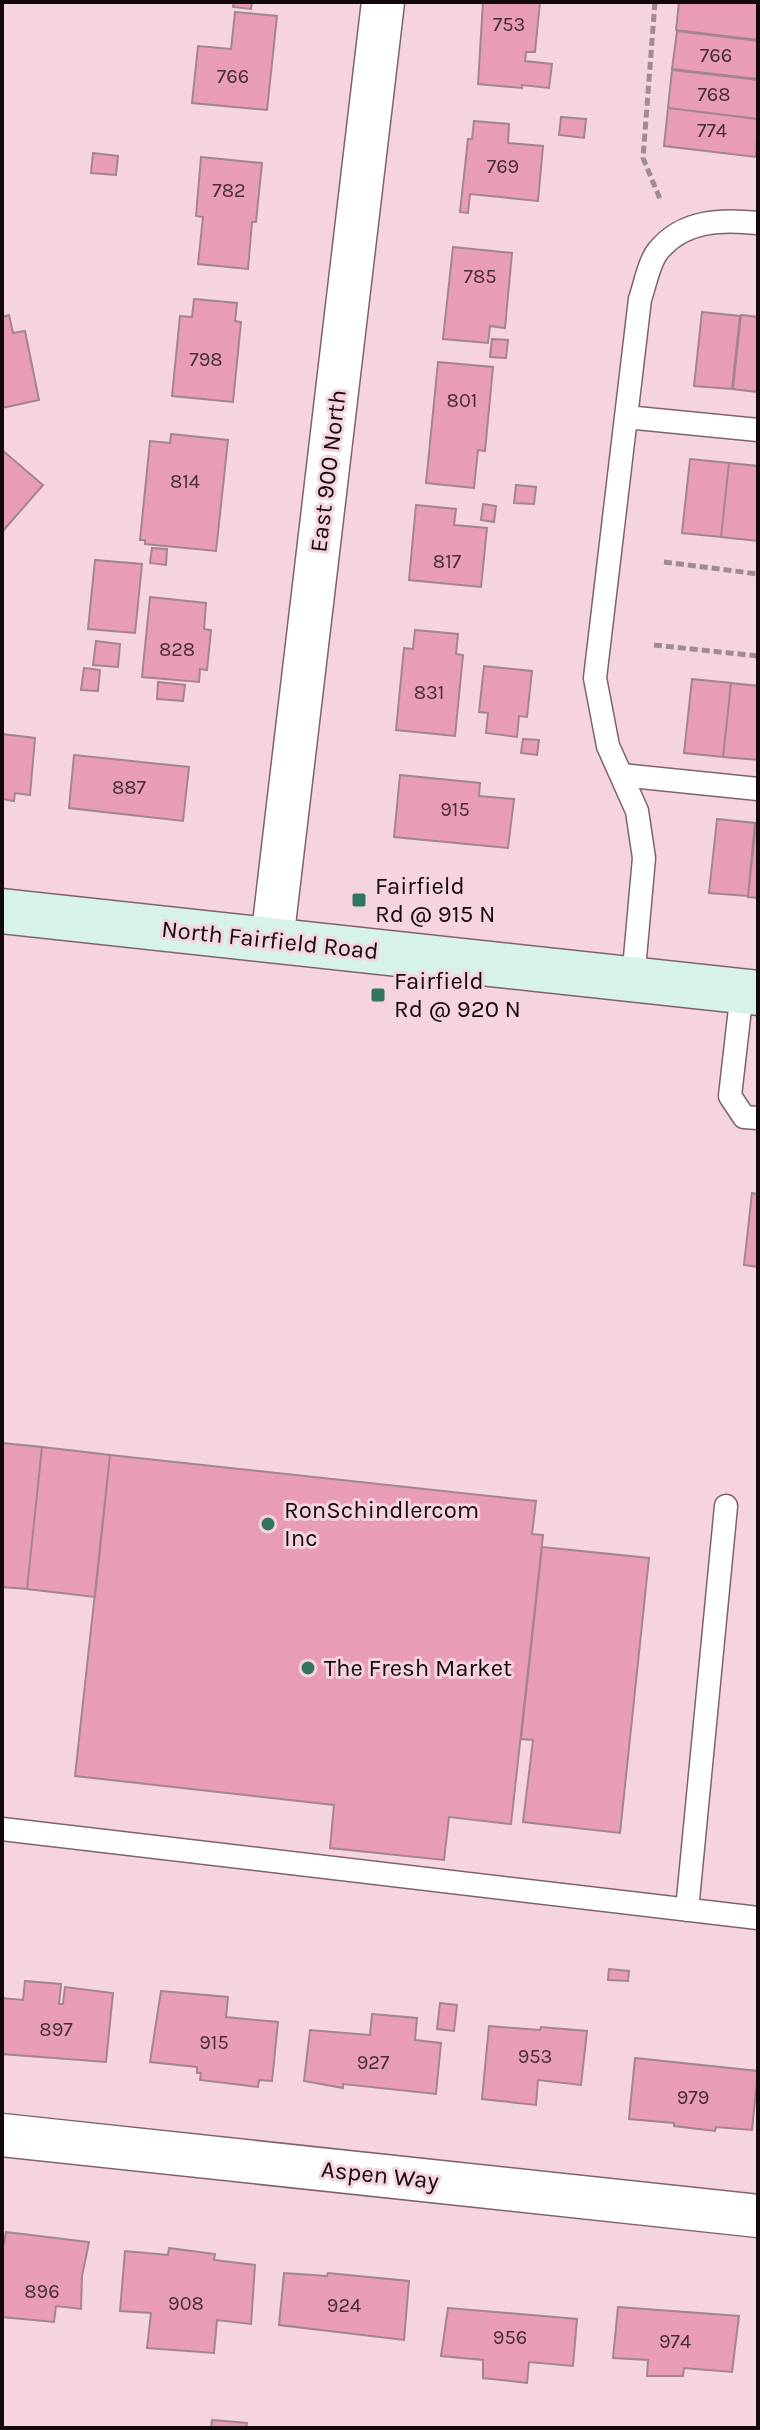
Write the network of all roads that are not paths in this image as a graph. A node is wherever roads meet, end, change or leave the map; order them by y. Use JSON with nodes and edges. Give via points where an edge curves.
{"nodes":[{"id":1,"x":383,"y":2,"type":"edge"},
{"id":2,"x":758,"y":223,"type":"edge"},
{"id":3,"x":626,"y":417,"type":"junction"},
{"id":4,"x":758,"y":430,"type":"edge"},
{"id":5,"x":621,"y":775,"type":"junction"},
{"id":6,"x":758,"y":789,"type":"edge"},
{"id":7,"x":2,"y":911,"type":"edge"},
{"id":8,"x":272,"y":941,"type":"junction"},
{"id":9,"x":633,"y":980,"type":"junction"},
{"id":10,"x":750,"y":992,"type":"edge"},
{"id":11,"x":758,"y":1118,"type":"edge"},
{"id":12,"x":726,"y":1506,"type":"dead end"},
{"id":13,"x":2,"y":1829,"type":"edge"},
{"id":14,"x":687,"y":1910,"type":"junction"},
{"id":15,"x":758,"y":1918,"type":"edge"},
{"id":16,"x":2,"y":2135,"type":"edge"},
{"id":17,"x":758,"y":2216,"type":"edge"}],
"edges":[{"from":1,"to":8,"type":"street","name":"East 900 North"},
{"from":2,"to":3,"type":"lane","via":[[723,220],[683,229],[657,252],[640,299]]},
{"from":3,"to":4,"type":"lane"},
{"from":3,"to":5,"type":"lane","via":[[595,678],[608,746]]},
{"from":5,"to":6,"type":"lane"},
{"from":5,"to":9,"type":"lane","via":[[637,811],[644,858]]},
{"from":7,"to":8,"type":"main road","name":"North Fairfield Road"},
{"from":8,"to":9,"type":"main road","name":"North Fairfield Road"},
{"from":9,"to":10,"type":"main road","name":"North Fairfield Road"},
{"from":10,"to":11,"type":"lane","via":[[730,1096],[744,1117]]},
{"from":12,"to":14,"type":"lane"},
{"from":13,"to":14,"type":"lane"},
{"from":14,"to":15,"type":"lane"},
{"from":16,"to":17,"type":"street","name":"Aspen Way"}]}
